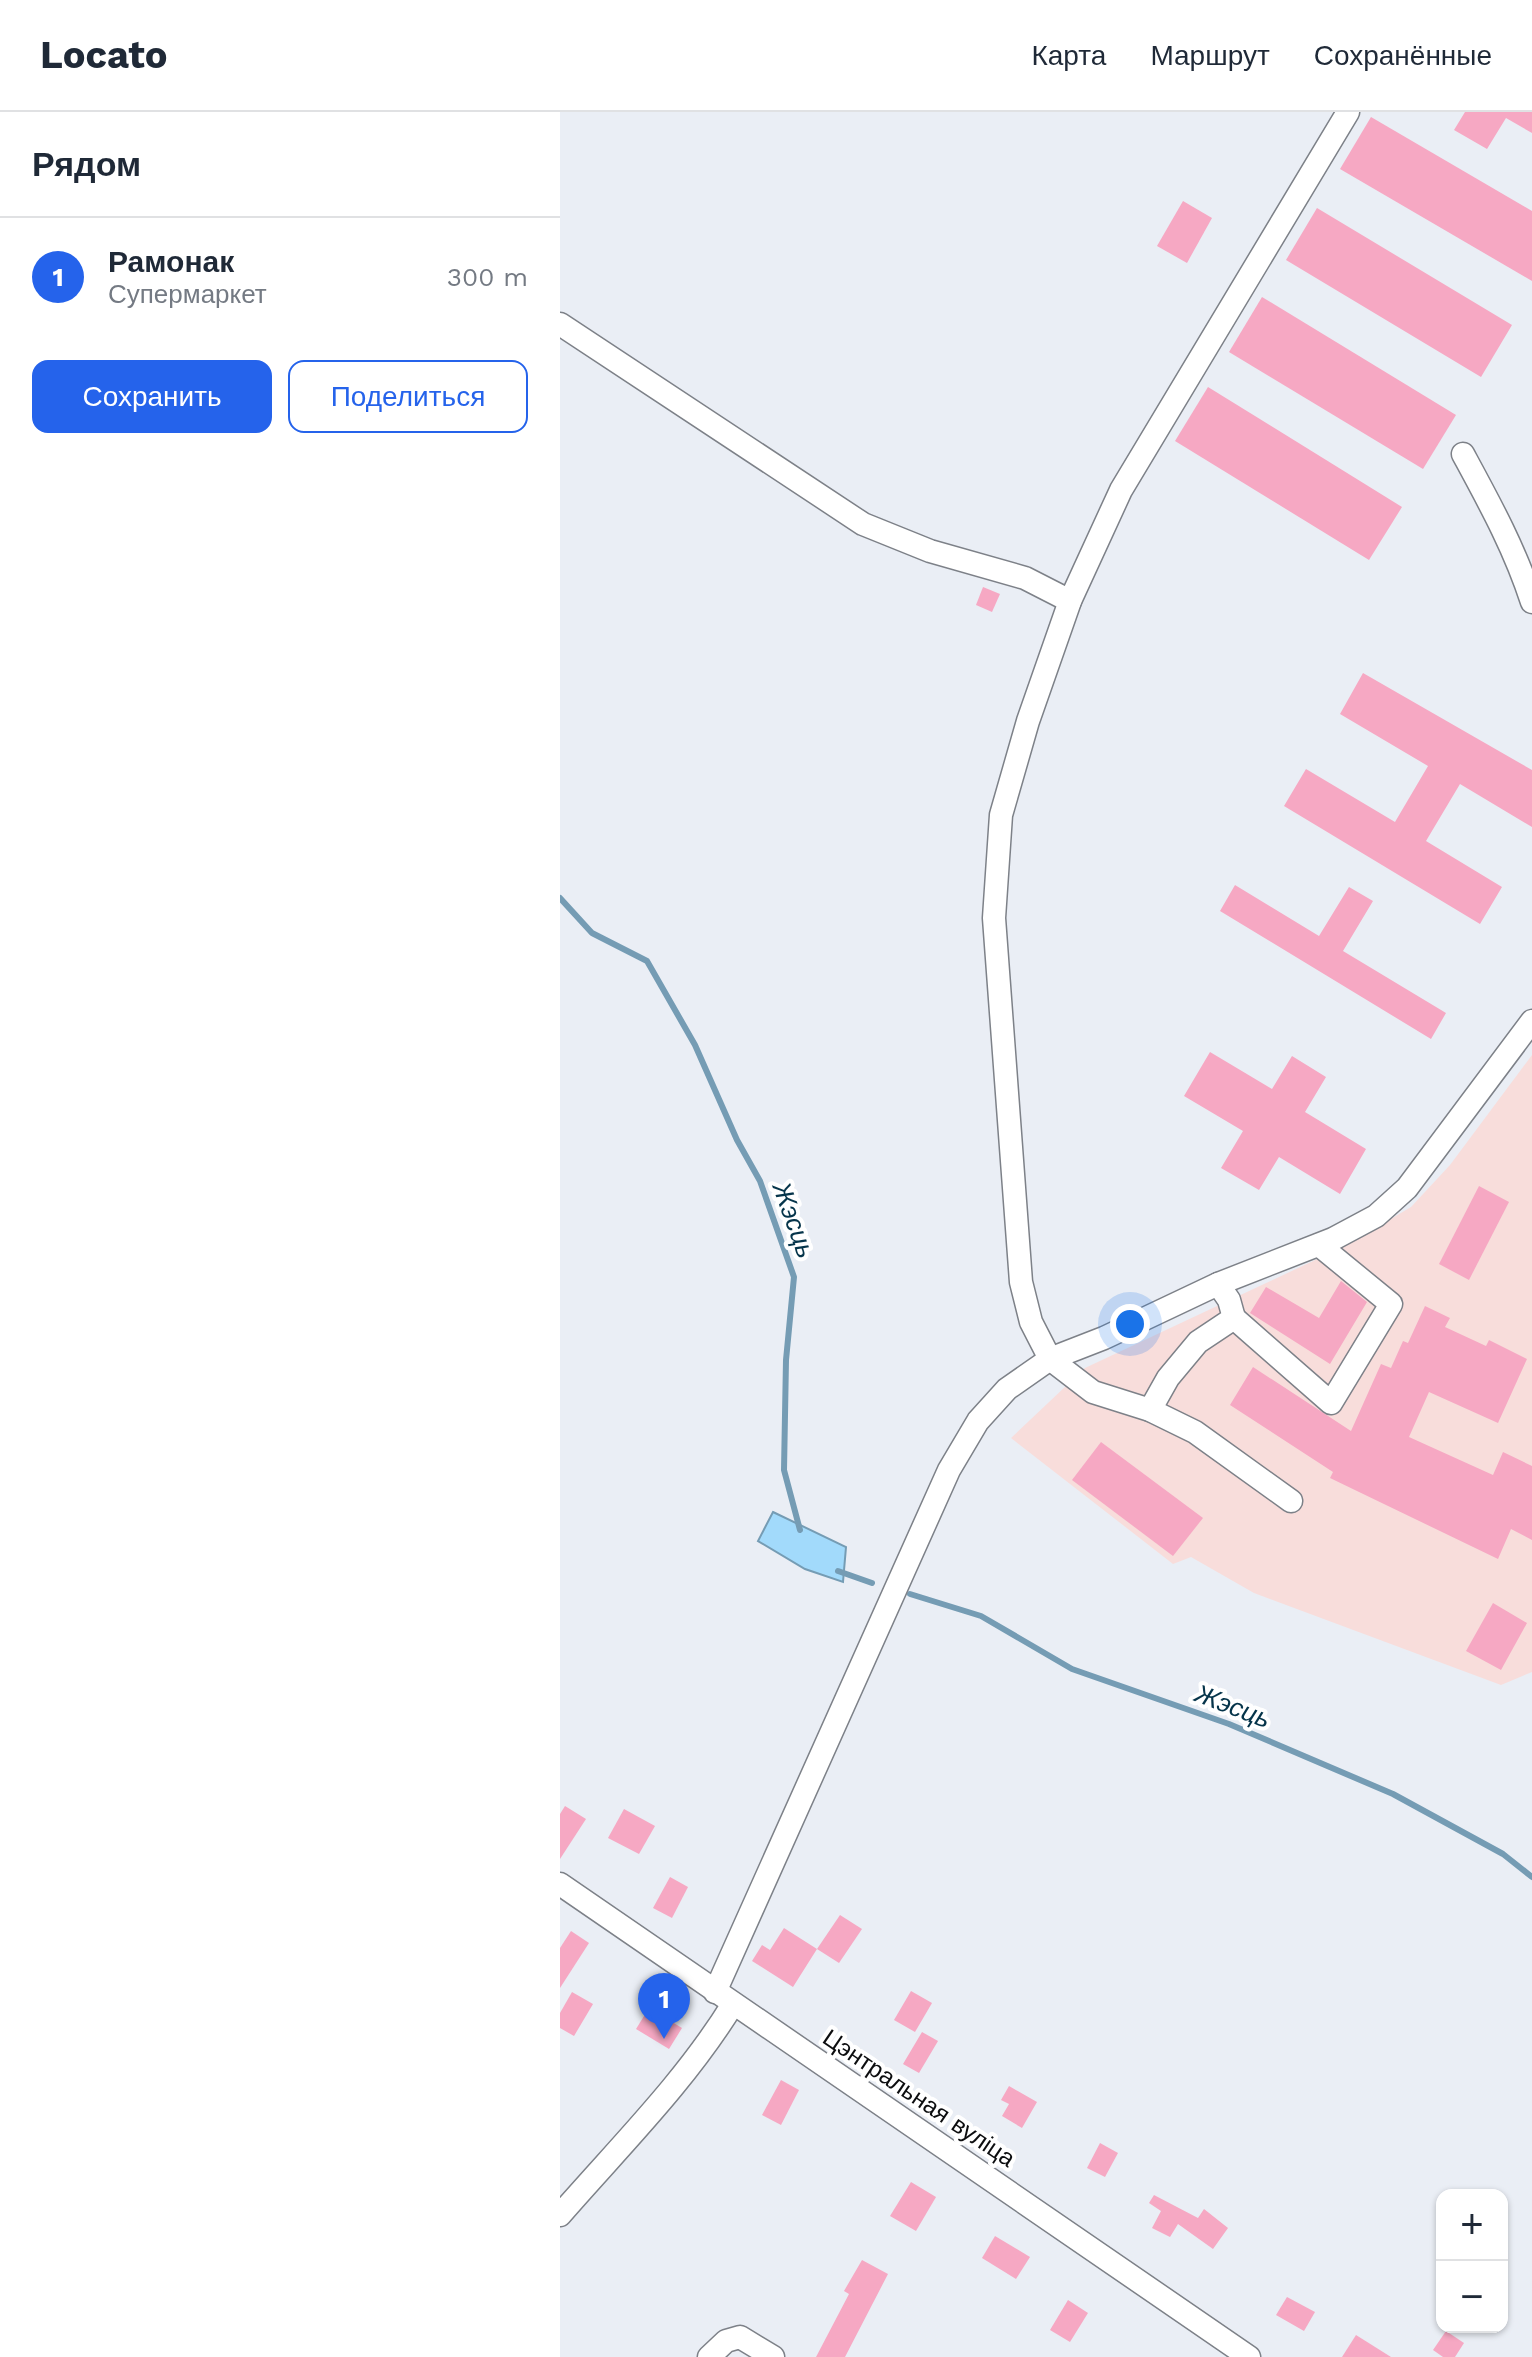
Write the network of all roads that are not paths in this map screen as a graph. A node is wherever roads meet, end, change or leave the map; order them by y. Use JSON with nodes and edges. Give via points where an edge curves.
{"nodes":[{"id":1,"x":1348,"y":112,"type":"edge"},
{"id":2,"x":560,"y":324,"type":"edge"},
{"id":3,"x":1463,"y":454,"type":"dead end"},
{"id":4,"x":1070,"y":601,"type":"junction"},
{"id":5,"x":1532,"y":602,"type":"edge"},
{"id":6,"x":1532,"y":1021,"type":"edge"},
{"id":7,"x":1319,"y":1245,"type":"junction"},
{"id":8,"x":1218,"y":1284,"type":"junction"},
{"id":9,"x":1234,"y":1318,"type":"junction"},
{"id":10,"x":1050,"y":1359,"type":"junction"},
{"id":11,"x":1150,"y":1410,"type":"junction"},
{"id":12,"x":1291,"y":1501,"type":"dead end"},
{"id":13,"x":560,"y":1884,"type":"edge"},
{"id":14,"x":724,"y":1998,"type":"junction"},
{"id":15,"x":560,"y":2215,"type":"edge"},
{"id":16,"x":709,"y":2357,"type":"edge"},
{"id":17,"x":773,"y":2357,"type":"edge"},
{"id":18,"x":1249,"y":2357,"type":"edge"}],
"edges":[{"from":1,"to":4,"type":"street","via":[[1121,490]]},
{"from":2,"to":4,"type":"street","via":[[863,524],[930,551],[1025,578]]},
{"from":3,"to":5,"type":"street","via":[[1501,523]]},
{"from":4,"to":10,"type":"street","via":[[1001,815],[994,918],[1021,1282],[1031,1322]]},
{"from":6,"to":7,"type":"street","via":[[1407,1188],[1376,1216]]},
{"from":7,"to":8,"type":"street"},
{"from":7,"to":9,"type":"street","via":[[1391,1304],[1331,1403]]},
{"from":8,"to":9,"type":"street"},
{"from":8,"to":10,"type":"street"},
{"from":9,"to":11,"type":"street","via":[[1198,1342]]},
{"from":10,"to":11,"type":"street","via":[[1093,1392]]},
{"from":10,"to":14,"type":"street","via":[[1007,1389],[978,1421],[949,1470]]},
{"from":11,"to":12,"type":"street","via":[[1195,1432]]},
{"from":13,"to":14,"type":"street","name":"Цэнтральная вуліца"},
{"from":14,"to":15,"type":"street","via":[[716,2033]]},
{"from":14,"to":18,"type":"street","name":"Цэнтральная вуліца"},
{"from":16,"to":17,"type":"street","via":[[726,2341],[740,2337]]}]}
